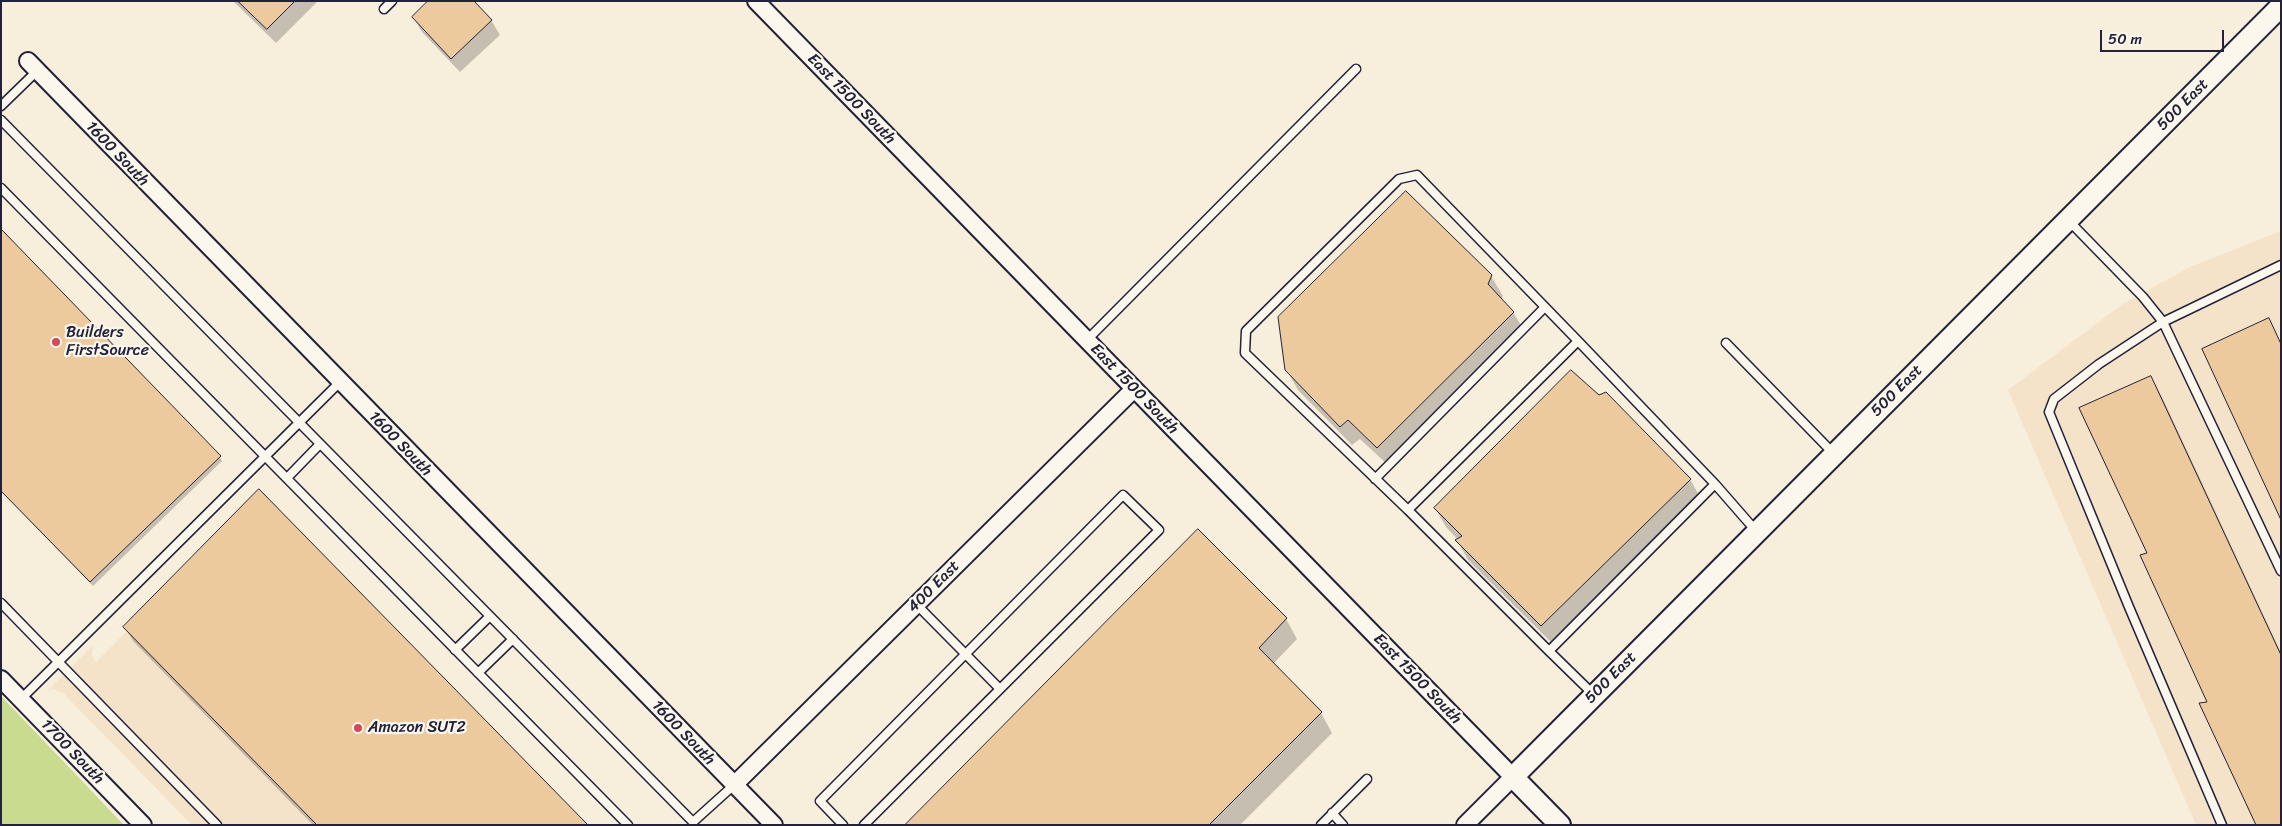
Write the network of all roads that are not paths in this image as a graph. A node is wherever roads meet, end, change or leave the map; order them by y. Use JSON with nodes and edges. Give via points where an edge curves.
{"nodes":[{"id":1,"x":392,"y":1,"type":"edge"},
{"id":2,"x":756,"y":1,"type":"edge"},
{"id":3,"x":2281,"y":6,"type":"edge"},
{"id":4,"x":384,"y":9,"type":"dead end"},
{"id":5,"x":32,"y":66,"type":"joint"},
{"id":6,"x":1356,"y":69,"type":"dead end"},
{"id":7,"x":1,"y":106,"type":"edge"},
{"id":8,"x":1,"y":120,"type":"edge"},
{"id":9,"x":1,"y":188,"type":"edge"},
{"id":10,"x":2068,"y":220,"type":"junction"},
{"id":11,"x":2280,"y":267,"type":"edge"},
{"id":12,"x":1544,"y":307,"type":"junction"},
{"id":13,"x":2163,"y":322,"type":"junction"},
{"id":14,"x":1087,"y":340,"type":"junction"},
{"id":15,"x":1578,"y":341,"type":"junction"},
{"id":16,"x":1726,"y":343,"type":"dead end"},
{"id":17,"x":340,"y":382,"type":"junction"},
{"id":18,"x":1134,"y":390,"type":"junction"},
{"id":19,"x":300,"y":424,"type":"junction"},
{"id":20,"x":320,"y":444,"type":"junction"},
{"id":21,"x":1834,"y":454,"type":"junction"},
{"id":22,"x":266,"y":457,"type":"junction"},
{"id":23,"x":286,"y":478,"type":"junction"},
{"id":24,"x":1375,"y":479,"type":"junction"},
{"id":25,"x":1715,"y":484,"type":"junction"},
{"id":26,"x":1408,"y":510,"type":"junction"},
{"id":27,"x":1757,"y":532,"type":"junction"},
{"id":28,"x":2281,"y":571,"type":"edge"},
{"id":29,"x":1,"y":603,"type":"edge"},
{"id":30,"x":916,"y":604,"type":"junction"},
{"id":31,"x":490,"y":616,"type":"junction"},
{"id":32,"x":513,"y":639,"type":"junction"},
{"id":33,"x":456,"y":650,"type":"junction"},
{"id":34,"x":1549,"y":651,"type":"junction"},
{"id":35,"x":966,"y":654,"type":"junction"},
{"id":36,"x":59,"y":662,"type":"junction"},
{"id":37,"x":478,"y":673,"type":"junction"},
{"id":38,"x":1,"y":679,"type":"edge"},
{"id":39,"x":1000,"y":689,"type":"junction"},
{"id":40,"x":1594,"y":695,"type":"junction"},
{"id":41,"x":21,"y":699,"type":"junction"},
{"id":42,"x":1513,"y":777,"type":"junction"},
{"id":43,"x":1366,"y":779,"type":"dead end"},
{"id":44,"x":734,"y":785,"type":"junction"},
{"id":45,"x":1332,"y":813,"type":"junction"},
{"id":46,"x":693,"y":824,"type":"edge"},
{"id":47,"x":143,"y":825,"type":"edge"},
{"id":48,"x":218,"y":825,"type":"edge"},
{"id":49,"x":628,"y":825,"type":"edge"},
{"id":50,"x":774,"y":825,"type":"edge"},
{"id":51,"x":843,"y":825,"type":"edge"},
{"id":52,"x":864,"y":825,"type":"edge"},
{"id":53,"x":1320,"y":825,"type":"edge"},
{"id":54,"x":1343,"y":825,"type":"edge"},
{"id":55,"x":1465,"y":825,"type":"edge"},
{"id":56,"x":1560,"y":825,"type":"edge"},
{"id":57,"x":2222,"y":825,"type":"edge"}],
"edges":[{"from":1,"to":4,"type":"lane"},
{"from":2,"to":14,"type":"street","name":"East 1500 South"},
{"from":3,"to":10,"type":"street","name":"500 East"},
{"from":5,"to":7,"type":"lane"},
{"from":5,"to":17,"type":"street","name":"1600 South"},
{"from":6,"to":14,"type":"lane"},
{"from":8,"to":19,"type":"lane"},
{"from":9,"to":22,"type":"lane"},
{"from":10,"to":13,"type":"lane"},
{"from":10,"to":21,"type":"street","name":"500 East"},
{"from":11,"to":13,"type":"lane"},
{"from":12,"to":15,"type":"lane"},
{"from":12,"to":24,"type":"lane"},
{"from":12,"to":24,"type":"lane","via":[[1416,176],[1399,179],[1246,331],[1244,354]]},
{"from":13,"to":28,"type":"lane"},
{"from":13,"to":57,"type":"lane","via":[[2099,364],[2054,399],[2049,412]]},
{"from":14,"to":18,"type":"street","name":"East 1500 South"},
{"from":15,"to":25,"type":"lane"},
{"from":15,"to":26,"type":"lane"},
{"from":16,"to":21,"type":"lane"},
{"from":17,"to":19,"type":"lane"},
{"from":17,"to":44,"type":"street","name":"1600 South"},
{"from":18,"to":30,"type":"street","name":"400 East"},
{"from":18,"to":42,"type":"street","name":"East 1500 South"},
{"from":19,"to":20,"type":"lane"},
{"from":19,"to":22,"type":"lane"},
{"from":20,"to":23,"type":"lane"},
{"from":20,"to":31,"type":"lane"},
{"from":21,"to":27,"type":"street","name":"500 East"},
{"from":22,"to":23,"type":"lane"},
{"from":22,"to":36,"type":"lane"},
{"from":23,"to":33,"type":"lane"},
{"from":24,"to":26,"type":"lane"},
{"from":25,"to":27,"type":"lane"},
{"from":25,"to":34,"type":"lane"},
{"from":26,"to":34,"type":"lane"},
{"from":27,"to":40,"type":"street","name":"500 East"},
{"from":29,"to":36,"type":"lane"},
{"from":30,"to":35,"type":"lane"},
{"from":30,"to":44,"type":"street","name":"400 East"},
{"from":31,"to":32,"type":"lane"},
{"from":31,"to":33,"type":"lane"},
{"from":32,"to":37,"type":"lane"},
{"from":32,"to":46,"type":"lane"},
{"from":33,"to":37,"type":"lane"},
{"from":34,"to":40,"type":"lane"},
{"from":35,"to":39,"type":"lane"},
{"from":35,"to":39,"type":"lane","via":[[1124,495],[1158,530]]},
{"from":35,"to":51,"type":"lane","via":[[820,801]]},
{"from":36,"to":41,"type":"lane"},
{"from":36,"to":48,"type":"lane"},
{"from":37,"to":49,"type":"lane"},
{"from":38,"to":41,"type":"street","name":"1700 South"},
{"from":39,"to":52,"type":"lane"},
{"from":40,"to":42,"type":"street","name":"500 East"},
{"from":41,"to":47,"type":"street","name":"1700 South"},
{"from":42,"to":55,"type":"street"},
{"from":42,"to":56,"type":"street"},
{"from":43,"to":45,"type":"lane"},
{"from":44,"to":46,"type":"lane"},
{"from":44,"to":50,"type":"street","name":"1600 South"},
{"from":45,"to":53,"type":"lane"},
{"from":45,"to":54,"type":"lane"}]}
